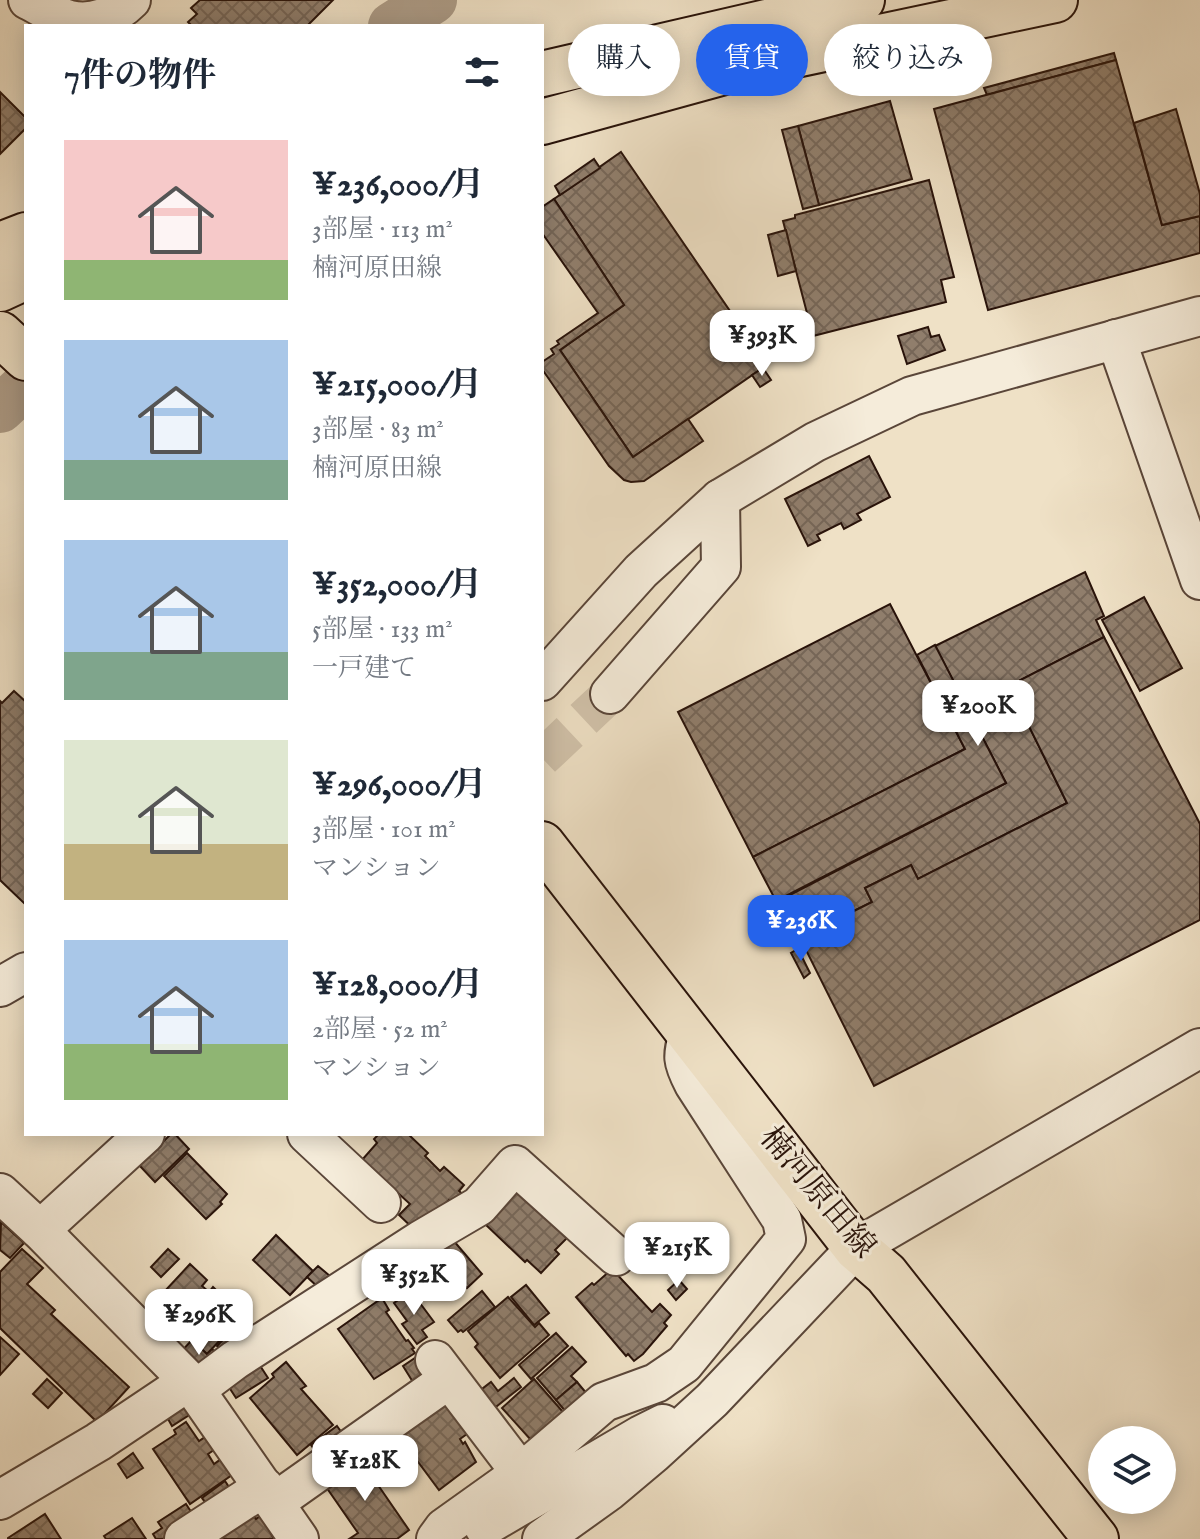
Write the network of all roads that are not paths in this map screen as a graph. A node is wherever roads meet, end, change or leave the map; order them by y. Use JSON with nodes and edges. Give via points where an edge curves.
{"nodes":[{"id":1,"x":28,"y":0,"type":"edge"},
{"id":2,"x":131,"y":0,"type":"edge"},
{"id":3,"x":862,"y":0,"type":"edge"},
{"id":4,"x":1055,"y":0,"type":"edge"},
{"id":5,"x":544,"y":74,"type":"edge"},
{"id":6,"x":544,"y":121,"type":"edge"},
{"id":7,"x":24,"y":236,"type":"edge"},
{"id":8,"x":0,"y":245,"type":"edge"},
{"id":9,"x":24,"y":278,"type":"edge"},
{"id":10,"x":0,"y":289,"type":"edge"},
{"id":11,"x":1200,"y":316,"type":"edge"},
{"id":12,"x":1116,"y":339,"type":"junction"},
{"id":13,"x":720,"y":499,"type":"junction"},
{"id":14,"x":1200,"y":580,"type":"edge"},
{"id":15,"x":544,"y":679,"type":"edge"},
{"id":16,"x":610,"y":694,"type":"tunnel mouth"},
{"id":17,"x":544,"y":847,"type":"edge"},
{"id":18,"x":24,"y":973,"type":"edge"},
{"id":19,"x":0,"y":987,"type":"edge"},
{"id":20,"x":689,"y":1032,"type":"junction"},
{"id":21,"x":1200,"y":1048,"type":"edge"},
{"id":22,"x":143,"y":1136,"type":"edge"},
{"id":23,"x":309,"y":1136,"type":"edge"},
{"id":24,"x":0,"y":1193,"type":"edge"},
{"id":25,"x":381,"y":1203,"type":"dead end"},
{"id":26,"x":40,"y":1230,"type":"junction"},
{"id":27,"x":616,"y":1256,"type":"dead end"},
{"id":28,"x":871,"y":1261,"type":"junction"},
{"id":29,"x":192,"y":1386,"type":"junction"},
{"id":30,"x":712,"y":1400,"type":"junction"},
{"id":31,"x":521,"y":1473,"type":"junction"},
{"id":32,"x":269,"y":1495,"type":"junction"},
{"id":33,"x":0,"y":1500,"type":"edge"},
{"id":34,"x":184,"y":1539,"type":"edge"},
{"id":35,"x":299,"y":1539,"type":"edge"},
{"id":36,"x":436,"y":1539,"type":"edge"},
{"id":37,"x":463,"y":1539,"type":"edge"},
{"id":38,"x":542,"y":1539,"type":"edge"},
{"id":39,"x":1096,"y":1539,"type":"edge"}],
"edges":[{"from":1,"to":2,"type":"street","via":[[70,20],[97,20]]},
{"from":3,"to":5,"type":"main road"},
{"from":4,"to":6,"type":"main road","via":[[753,64]]},
{"from":7,"to":8,"type":"main road"},
{"from":9,"to":10,"type":"main road"},
{"from":11,"to":12,"type":"street"},
{"from":12,"to":13,"type":"street","via":[[912,396],[815,442]]},
{"from":12,"to":14,"type":"street"},
{"from":13,"to":15,"type":"street","via":[[641,571]]},
{"from":13,"to":16,"type":"street","via":[[721,567]]},
{"from":17,"to":20,"type":"main road","name":"楠河原田線"},
{"from":18,"to":19,"type":"street"},
{"from":20,"to":28,"type":"main road","name":"楠河原田線"},
{"from":20,"to":31,"type":"street","via":[[682,1055],[687,1070],[782,1220],[786,1239],[684,1364],[656,1383],[604,1402]]},
{"from":21,"to":28,"type":"street"},
{"from":22,"to":26,"type":"street"},
{"from":23,"to":25,"type":"street"},
{"from":24,"to":26,"type":"street"},
{"from":26,"to":29,"type":"street"},
{"from":27,"to":29,"type":"street","via":[[515,1165],[479,1206]]},
{"from":28,"to":30,"type":"street"},
{"from":28,"to":39,"type":"main road","name":"楠河原田線"},
{"from":29,"to":32,"type":"street"},
{"from":29,"to":33,"type":"street"},
{"from":30,"to":37,"type":"street","via":[[641,1435]]},
{"from":30,"to":38,"type":"street","via":[[609,1491]]},
{"from":31,"to":32,"type":"street","via":[[442,1369]]},
{"from":31,"to":36,"type":"street"},
{"from":32,"to":34,"type":"street"},
{"from":32,"to":35,"type":"street"}]}
